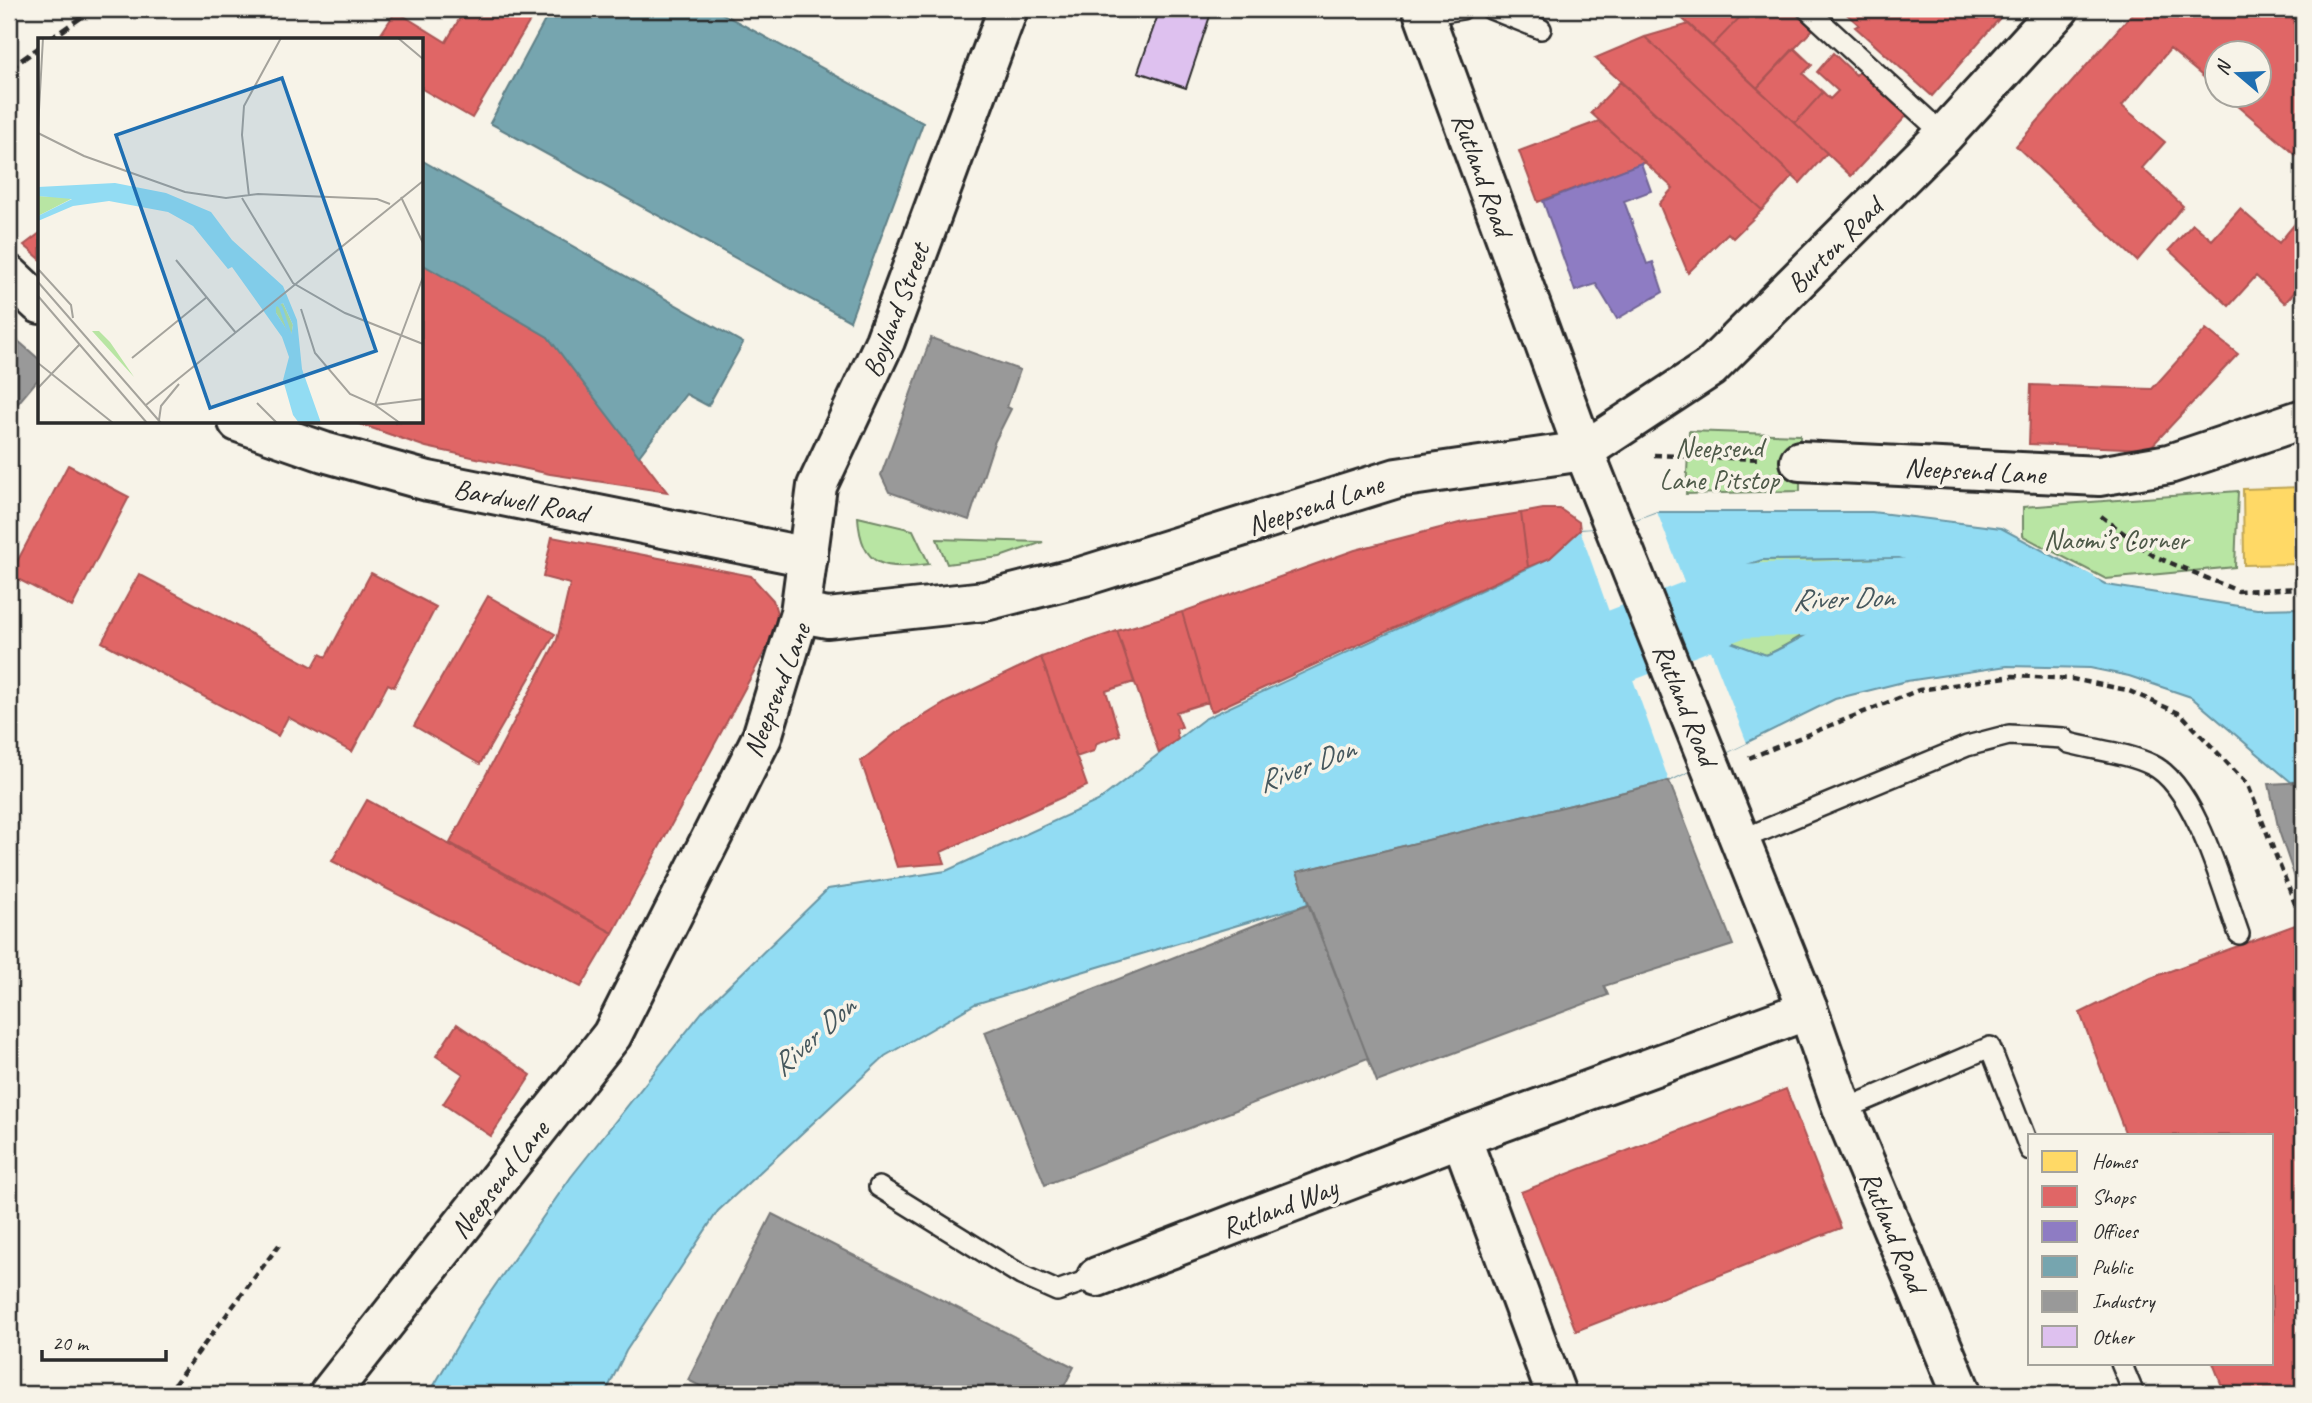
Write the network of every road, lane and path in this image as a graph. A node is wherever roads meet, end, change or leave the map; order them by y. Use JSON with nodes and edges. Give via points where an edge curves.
{"nodes":[{"id":1,"x":1008,"y":9,"type":"edge"},
{"id":2,"x":1462,"y":9,"type":"edge"},
{"id":3,"x":1492,"y":9,"type":"edge"},
{"id":4,"x":1807,"y":9,"type":"edge"},
{"id":5,"x":1423,"y":12,"type":"edge"},
{"id":6,"x":2046,"y":14,"type":"edge"},
{"id":7,"x":1541,"y":29,"type":"dead end"},
{"id":8,"x":1944,"y":135,"type":"junction"},
{"id":9,"x":9,"y":275,"type":"edge"},
{"id":10,"x":38,"y":302,"type":"edge"},
{"id":11,"x":2303,"y":419,"type":"edge"},
{"id":12,"x":244,"y":424,"type":"edge"},
{"id":13,"x":1584,"y":451,"type":"junction"},
{"id":14,"x":1652,"y":455,"type":"dead end"},
{"id":15,"x":1800,"y":461,"type":"joint"},
{"id":16,"x":2094,"y":511,"type":"dead end"},
{"id":17,"x":808,"y":557,"type":"junction"},
{"id":18,"x":2303,"y":588,"type":"edge"},
{"id":19,"x":800,"y":613,"type":"junction"},
{"id":20,"x":1740,"y":840,"type":"junction"},
{"id":21,"x":2239,"y":934,"type":"dead end"},
{"id":22,"x":1808,"y":1010,"type":"junction"},
{"id":23,"x":1843,"y":1110,"type":"junction"},
{"id":24,"x":1461,"y":1137,"type":"junction"},
{"id":25,"x":2028,"y":1145,"type":"edge"},
{"id":26,"x":879,"y":1187,"type":"dead end"},
{"id":27,"x":279,"y":1245,"type":"dead end"},
{"id":28,"x":1097,"y":1277,"type":"joint"},
{"id":29,"x":2121,"y":1364,"type":"edge"},
{"id":30,"x":167,"y":1394,"type":"edge"},
{"id":31,"x":329,"y":1394,"type":"edge"},
{"id":32,"x":1556,"y":1394,"type":"edge"},
{"id":33,"x":1962,"y":1394,"type":"edge"},
{"id":34,"x":2134,"y":1394,"type":"edge"}],
"edges":[{"from":1,"to":17,"type":"street","name":"Boyland Street","via":[[885,341],[817,486]]},
{"from":2,"to":5,"type":"lane"},
{"from":3,"to":7,"type":"lane"},
{"from":4,"to":8,"type":"lane"},
{"from":5,"to":13,"type":"street","name":"Rutland Road"},
{"from":6,"to":8,"type":"street","name":"Burton Road"},
{"from":8,"to":13,"type":"street","name":"Burton Road","via":[[1710,368]]},
{"from":9,"to":10,"type":"street"},
{"from":11,"to":15,"type":"street","name":"Neepsend Lane","via":[[2169,464],[2099,476]]},
{"from":12,"to":17,"type":"street","name":"Bardwell Road","via":[[428,481]]},
{"from":13,"to":19,"type":"street","name":"Neepsend Lane","via":[[1397,478],[1097,572],[985,601],[828,618]]},
{"from":13,"to":20,"type":"street","name":"Rutland Road"},
{"from":14,"to":15,"type":"path"},
{"from":16,"to":18,"type":"path","via":[[2154,556],[2238,591]]},
{"from":17,"to":19,"type":"street","name":"Boyland Street"},
{"from":19,"to":31,"type":"street","name":"Neepsend Lane","via":[[762,737],[612,1035]]},
{"from":20,"to":21,"type":"lane","via":[[1967,746],[2009,734],[2063,738],[2153,765],[2182,792]]},
{"from":20,"to":22,"type":"street","name":"Rutland Road"},
{"from":22,"to":23,"type":"street","name":"Rutland Road"},
{"from":22,"to":24,"type":"street","name":"Rutland Way"},
{"from":23,"to":25,"type":"lane","via":[[1990,1047]]},
{"from":23,"to":33,"type":"street","name":"Rutland Road"},
{"from":24,"to":28,"type":"street","name":"Rutland Way"},
{"from":24,"to":32,"type":"street"},
{"from":26,"to":28,"type":"lane","via":[[1021,1275],[1057,1291]]},
{"from":27,"to":30,"type":"path"},
{"from":29,"to":34,"type":"lane"}]}
